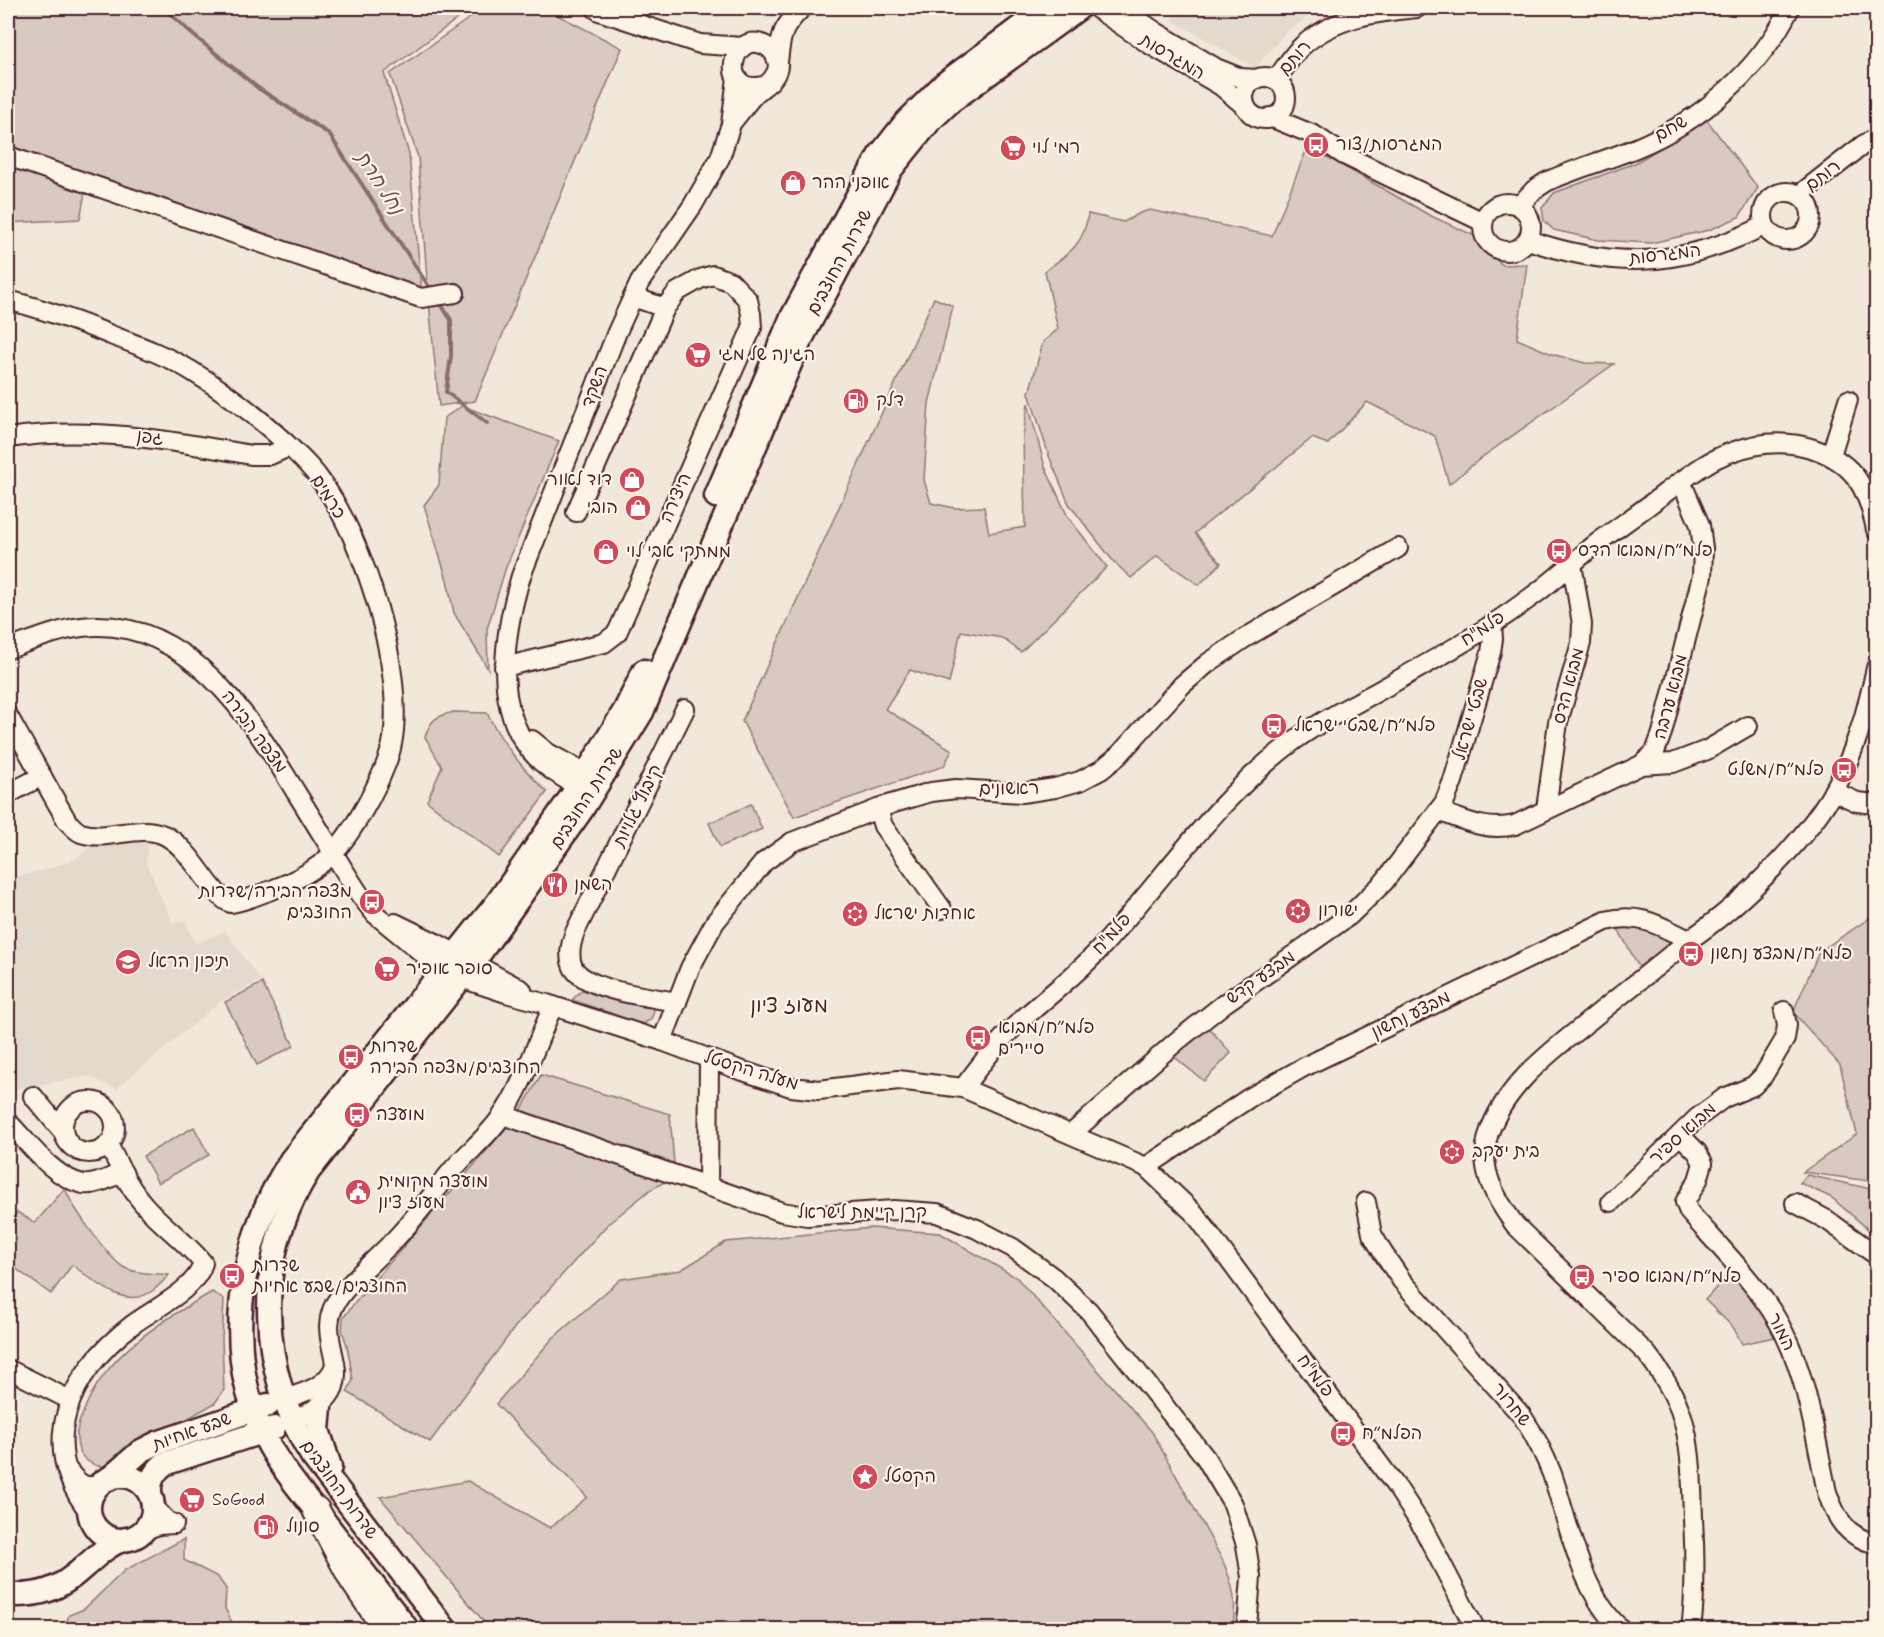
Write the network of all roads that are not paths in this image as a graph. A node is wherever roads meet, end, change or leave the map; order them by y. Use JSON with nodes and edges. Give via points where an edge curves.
{"nodes":[{"id":1,"x":595,"y":8,"type":"edge"},
{"id":2,"x":802,"y":8,"type":"edge"},
{"id":3,"x":1046,"y":8,"type":"edge"},
{"id":4,"x":1079,"y":8,"type":"edge"},
{"id":5,"x":1096,"y":8,"type":"edge"},
{"id":6,"x":1417,"y":8,"type":"edge"},
{"id":7,"x":1790,"y":8,"type":"edge"},
{"id":8,"x":1130,"y":12,"type":"edge"},
{"id":9,"x":786,"y":24,"type":"junction"},
{"id":10,"x":700,"y":44,"type":"junction"},
{"id":11,"x":747,"y":45,"type":"junction"},
{"id":12,"x":778,"y":62,"type":"junction"},
{"id":13,"x":736,"y":75,"type":"junction"},
{"id":14,"x":1257,"y":79,"type":"junction"},
{"id":15,"x":1276,"y":80,"type":"junction"},
{"id":16,"x":764,"y":86,"type":"junction"},
{"id":17,"x":1285,"y":101,"type":"junction"},
{"id":18,"x":1246,"y":107,"type":"junction"},
{"id":19,"x":1270,"y":117,"type":"junction"},
{"id":20,"x":731,"y":124,"type":"junction"},
{"id":21,"x":1314,"y":135,"type":"junction"},
{"id":22,"x":1876,"y":138,"type":"edge"},
{"id":23,"x":8,"y":156,"type":"edge"},
{"id":24,"x":1799,"y":195,"type":"junction"},
{"id":25,"x":1519,"y":206,"type":"junction"},
{"id":26,"x":1483,"y":222,"type":"junction"},
{"id":27,"x":1764,"y":226,"type":"junction"},
{"id":28,"x":1528,"y":240,"type":"junction"},
{"id":29,"x":455,"y":293,"type":"dead end"},
{"id":30,"x":633,"y":297,"type":"junction"},
{"id":31,"x":8,"y":300,"type":"edge"},
{"id":32,"x":665,"y":308,"type":"junction"},
{"id":33,"x":1848,"y":400,"type":"dead end"},
{"id":34,"x":8,"y":438,"type":"edge"},
{"id":35,"x":289,"y":447,"type":"junction"},
{"id":36,"x":1831,"y":455,"type":"junction"},
{"id":37,"x":1681,"y":481,"type":"junction"},
{"id":38,"x":576,"y":512,"type":"dead end"},
{"id":39,"x":1876,"y":530,"type":"edge"},
{"id":40,"x":1398,"y":548,"type":"dead end"},
{"id":41,"x":1572,"y":564,"type":"junction"},
{"id":42,"x":1492,"y":624,"type":"junction"},
{"id":43,"x":8,"y":649,"type":"edge"},
{"id":44,"x":504,"y":667,"type":"junction"},
{"id":45,"x":1876,"y":668,"type":"edge"},
{"id":46,"x":686,"y":709,"type":"dead end"},
{"id":47,"x":8,"y":716,"type":"edge"},
{"id":48,"x":1748,"y":726,"type":"dead end"},
{"id":49,"x":1641,"y":765,"type":"junction"},
{"id":50,"x":42,"y":776,"type":"junction"},
{"id":51,"x":586,"y":783,"type":"junction"},
{"id":52,"x":1833,"y":791,"type":"junction"},
{"id":53,"x":8,"y":794,"type":"edge"},
{"id":54,"x":1876,"y":804,"type":"edge"},
{"id":55,"x":878,"y":809,"type":"junction"},
{"id":56,"x":1546,"y":809,"type":"junction"},
{"id":57,"x":1438,"y":811,"type":"junction"},
{"id":58,"x":334,"y":854,"type":"junction"},
{"id":59,"x":942,"y":909,"type":"dead end"},
{"id":60,"x":1689,"y":940,"type":"junction"},
{"id":61,"x":459,"y":966,"type":"junction"},
{"id":62,"x":677,"y":1002,"type":"junction"},
{"id":63,"x":550,"y":1005,"type":"junction"},
{"id":64,"x":1784,"y":1011,"type":"dead end"},
{"id":65,"x":662,"y":1041,"type":"junction"},
{"id":66,"x":709,"y":1059,"type":"junction"},
{"id":67,"x":963,"y":1088,"type":"junction"},
{"id":68,"x":33,"y":1096,"type":"dead end"},
{"id":69,"x":503,"y":1115,"type":"junction"},
{"id":70,"x":8,"y":1122,"type":"edge"},
{"id":71,"x":63,"y":1132,"type":"junction"},
{"id":72,"x":1071,"y":1134,"type":"junction"},
{"id":73,"x":1680,"y":1135,"type":"junction"},
{"id":74,"x":108,"y":1144,"type":"junction"},
{"id":75,"x":1146,"y":1167,"type":"junction"},
{"id":76,"x":123,"y":1172,"type":"junction"},
{"id":77,"x":708,"y":1186,"type":"junction"},
{"id":78,"x":1366,"y":1202,"type":"dead end"},
{"id":79,"x":1611,"y":1202,"type":"dead end"},
{"id":80,"x":1795,"y":1203,"type":"dead end"},
{"id":81,"x":1876,"y":1255,"type":"edge"},
{"id":82,"x":336,"y":1363,"type":"junction"},
{"id":83,"x":243,"y":1367,"type":"junction"},
{"id":84,"x":8,"y":1369,"type":"edge"},
{"id":85,"x":284,"y":1399,"type":"junction"},
{"id":86,"x":70,"y":1400,"type":"junction"},
{"id":87,"x":320,"y":1407,"type":"junction"},
{"id":88,"x":254,"y":1410,"type":"junction"},
{"id":89,"x":293,"y":1421,"type":"junction"},
{"id":90,"x":215,"y":1422,"type":"junction"},
{"id":91,"x":262,"y":1432,"type":"junction"},
{"id":92,"x":206,"y":1449,"type":"junction"},
{"id":93,"x":65,"y":1460,"type":"junction"},
{"id":94,"x":285,"y":1470,"type":"junction"},
{"id":95,"x":104,"y":1481,"type":"junction"},
{"id":96,"x":338,"y":1491,"type":"junction"},
{"id":97,"x":152,"y":1500,"type":"junction"},
{"id":98,"x":316,"y":1510,"type":"junction"},
{"id":99,"x":90,"y":1516,"type":"junction"},
{"id":100,"x":135,"y":1534,"type":"junction"},
{"id":101,"x":1876,"y":1544,"type":"edge"},
{"id":102,"x":73,"y":1576,"type":"junction"},
{"id":103,"x":8,"y":1595,"type":"edge"},
{"id":104,"x":387,"y":1629,"type":"edge"},
{"id":105,"x":408,"y":1629,"type":"edge"},
{"id":106,"x":446,"y":1629,"type":"edge"},
{"id":107,"x":1245,"y":1629,"type":"edge"},
{"id":108,"x":1476,"y":1629,"type":"edge"},
{"id":109,"x":1622,"y":1629,"type":"edge"},
{"id":110,"x":1691,"y":1629,"type":"edge"}],
"edges":[{"from":1,"to":10,"type":"street"},
{"from":2,"to":9,"type":"street"},
{"from":3,"to":51,"type":"main road","name":"שדרות החוצבים","via":[[945,83],[879,156],[791,319],[640,682]]},
{"from":4,"to":51,"type":"main road","name":"שדרות החוצבים","via":[[951,101],[891,169],[799,343],[642,711]]},
{"from":5,"to":18,"type":"street","name":"המגרסות","via":[[1221,86]]},
{"from":6,"to":15,"type":"street","name":"רותם","via":[[1371,13],[1334,25],[1307,42]]},
{"from":7,"to":25,"type":"street","name":"שחם","via":[[1757,60],[1710,104],[1639,147],[1546,182]]},
{"from":8,"to":14,"type":"street","name":"המגרסות","via":[[1222,71]]},
{"from":9,"to":11,"type":"street"},
{"from":9,"to":12,"type":"street"},
{"from":10,"to":11,"type":"street"},
{"from":10,"to":13,"type":"street","via":[[723,58]]},
{"from":11,"to":12,"type":"street","via":[[764,45]]},
{"from":11,"to":13,"type":"street","via":[[735,58]]},
{"from":12,"to":16,"type":"street","via":[[775,76]]},
{"from":13,"to":16,"type":"street","via":[[748,87]]},
{"from":13,"to":20,"type":"street","name":"השקד"},
{"from":14,"to":15,"type":"street"},
{"from":14,"to":18,"type":"street","via":[[1245,90]]},
{"from":15,"to":17,"type":"street","via":[[1284,91]]},
{"from":16,"to":20,"type":"street","name":"השקד"},
{"from":17,"to":19,"type":"street","via":[[1279,113]]},
{"from":17,"to":21,"type":"street"},
{"from":18,"to":19,"type":"street","via":[[1256,116]]},
{"from":19,"to":21,"type":"street"},
{"from":20,"to":30,"type":"street","name":"השקד","via":[[708,180]]},
{"from":21,"to":26,"type":"street","via":[[1344,155]]},
{"from":22,"to":24,"type":"street","name":"רותם"},
{"from":23,"to":29,"type":"street","via":[[421,298]]},
{"from":24,"to":27,"type":"street","via":[[1784,192],[1770,198],[1763,211]]},
{"from":24,"to":27,"type":"street","via":[[1807,202],[1811,214],[1810,225],[1803,234],[1793,240],[1781,240]]},
{"from":25,"to":26,"type":"street","via":[[1497,205]]},
{"from":25,"to":28,"type":"street","via":[[1530,221]]},
{"from":26,"to":28,"type":"street","via":[[1484,237],[1498,250],[1513,251]]},
{"from":27,"to":28,"type":"street","name":"המגרסות","via":[[1703,252],[1645,260],[1589,257]]},
{"from":30,"to":32,"type":"street"},
{"from":30,"to":44,"type":"street","name":"השקד","via":[[521,576],[507,632]]},
{"from":31,"to":35,"type":"street","name":"כרמים","via":[[84,324],[188,369],[231,396]]},
{"from":32,"to":38,"type":"street","name":"היצירה"},
{"from":32,"to":44,"type":"street","name":"היצירה","via":[[676,291],[712,275],[731,282],[748,300],[752,328],[617,633],[604,643]]},
{"from":33,"to":36,"type":"street"},
{"from":34,"to":35,"type":"street","name":"גפן","via":[[118,434],[270,455]]},
{"from":35,"to":58,"type":"street","name":"כרמים","via":[[321,481],[357,546],[382,627],[393,682],[392,744],[376,788]]},
{"from":36,"to":37,"type":"street","name":"פלמ\"ח","via":[[1784,442],[1759,444],[1730,452]]},
{"from":36,"to":39,"type":"street","name":"פלמ\"ח","via":[[1853,472],[1868,497]]},
{"from":37,"to":41,"type":"street","name":"פלמ\"ח"},
{"from":37,"to":49,"type":"street","name":"מבוא ערבה","via":[[1700,525],[1702,576],[1662,733],[1655,752]]},
{"from":40,"to":55,"type":"street","name":"ראשונים","via":[[1208,663],[1101,771],[1055,788],[1022,793],[956,789],[931,792]]},
{"from":41,"to":42,"type":"street","name":"פלמ\"ח"},
{"from":41,"to":56,"type":"street","name":"מבוא הדס","via":[[1582,624],[1581,644],[1558,722]]},
{"from":42,"to":57,"type":"street","name":"שבטי ישראל","via":[[1491,652],[1454,781]]},
{"from":42,"to":67,"type":"street","name":"פלמ\"ח","via":[[1298,738],[1267,761],[1200,829],[1083,968],[1012,1028]]},
{"from":43,"to":58,"type":"street","name":"מצפה הבירה","via":[[82,627],[144,633],[180,651],[237,704]]},
{"from":44,"to":51,"type":"street","via":[[513,718],[536,759]]},
{"from":45,"to":52,"type":"street","via":[[1866,711]]},
{"from":46,"to":62,"type":"street","name":"קיבוץ גלויות","via":[[576,932],[570,958],[574,969],[600,986]]},
{"from":47,"to":50,"type":"street"},
{"from":48,"to":49,"type":"street","via":[[1707,750],[1673,763]]},
{"from":49,"to":56,"type":"street","name":"מבוא ערבה"},
{"from":50,"to":53,"type":"street"},
{"from":50,"to":58,"type":"street","name":"כרמים","via":[[67,821],[80,832],[99,836],[143,831],[161,834],[177,842],[220,897],[231,903],[296,880]]},
{"from":51,"to":61,"type":"main road","name":"שדרות החוצבים","via":[[497,903]]},
{"from":52,"to":54,"type":"street","via":[[1857,802]]},
{"from":52,"to":60,"type":"street","via":[[1807,828],[1759,882]]},
{"from":55,"to":59,"type":"street","via":[[883,826]]},
{"from":55,"to":62,"type":"street","name":"ראשונים","via":[[792,842],[764,862],[715,922]]},
{"from":56,"to":57,"type":"street","name":"מבוא ערבה","via":[[1501,829]]},
{"from":57,"to":72,"type":"street","name":"מבצע קדש","via":[[1384,882],[1349,916],[1211,1014]]},
{"from":58,"to":61,"type":"street","name":"מצפה הבירה","via":[[375,914]]},
{"from":60,"to":75,"type":"street","name":"מבצע נחשון","via":[[1637,918],[1606,921],[1304,1067],[1249,1098]]},
{"from":60,"to":110,"type":"street","via":[[1532,1070],[1497,1115],[1488,1138],[1486,1160],[1489,1182],[1515,1225],[1647,1354],[1663,1374],[1675,1399],[1685,1425],[1692,1485],[1696,1596]]},
{"from":61,"to":63,"type":"street","name":"מעלה הקסטל"},
{"from":61,"to":83,"type":"main road","name":"שדרות החוצבים","via":[[311,1134],[277,1184],[255,1242],[242,1294],[239,1322]]},
{"from":61,"to":85,"type":"main road","name":"שדרות החוצבים","via":[[308,1172],[291,1203],[274,1256],[269,1308],[271,1352]]},
{"from":62,"to":65,"type":"street","name":"ראשונים"},
{"from":63,"to":65,"type":"street","name":"מעלה הקסטל"},
{"from":63,"to":69,"type":"street"},
{"from":64,"to":73,"type":"street","name":"מבוא ספיר","via":[[1788,1025],[1785,1039],[1763,1076],[1753,1086],[1724,1098]]},
{"from":65,"to":66,"type":"street","name":"מעלה הקסטל"},
{"from":66,"to":67,"type":"street","name":"מעלה הקסטל","via":[[791,1087],[819,1090],[898,1080]]},
{"from":66,"to":77,"type":"street"},
{"from":67,"to":72,"type":"street","name":"פלמ\"ח"},
{"from":68,"to":71,"type":"street"},
{"from":69,"to":77,"type":"street","name":"קרן קיימת לישראל"},
{"from":69,"to":82,"type":"street","via":[[341,1295],[329,1319]]},
{"from":70,"to":76,"type":"street","via":[[44,1162],[83,1184]]},
{"from":71,"to":74,"type":"street","via":[[66,1140],[80,1151],[92,1153]]},
{"from":71,"to":74,"type":"street","via":[[70,1108],[95,1101],[114,1119],[113,1137]]},
{"from":72,"to":75,"type":"street","name":"פלמ\"ח"},
{"from":73,"to":79,"type":"street","name":"מבוא ספיר"},
{"from":73,"to":101,"type":"street","name":"המור","via":[[1703,1163],[1685,1202],[1689,1212],[1771,1310],[1798,1368],[1834,1512],[1847,1530]]},
{"from":74,"to":76,"type":"street"},
{"from":75,"to":108,"type":"street","name":"פלמ\"ח","via":[[1195,1214],[1398,1489]]},
{"from":76,"to":86,"type":"street","via":[[144,1206],[203,1263],[201,1274],[104,1348]]},
{"from":77,"to":107,"type":"street","name":"קרן קיימת לישראל","via":[[793,1215],[894,1210],[937,1214],[1013,1248],[1054,1278],[1089,1311],[1205,1457],[1233,1504],[1251,1577]]},
{"from":78,"to":109,"type":"street","name":"שחרור","via":[[1372,1234],[1395,1272],[1522,1416],[1537,1439],[1574,1551],[1602,1605]]},
{"from":80,"to":81,"type":"street"},
{"from":82,"to":85,"type":"street","via":[[326,1380]]},
{"from":82,"to":87,"type":"street","via":[[333,1390]]},
{"from":83,"to":88,"type":"main road","name":"שדרות החוצבים"},
{"from":83,"to":90,"type":"main road","via":[[234,1400]]},
{"from":84,"to":86,"type":"street"},
{"from":85,"to":88,"type":"main road","name":"שבע אחיות"},
{"from":85,"to":89,"type":"main road","name":"שדרות החוצבים"},
{"from":86,"to":93,"type":"street","via":[[63,1427]]},
{"from":87,"to":89,"type":"street"},
{"from":87,"to":96,"type":"main road","via":[[318,1430]]},
{"from":88,"to":90,"type":"main road","name":"שבע אחיות"},
{"from":88,"to":91,"type":"main road","name":"שדרות החוצבים"},
{"from":89,"to":91,"type":"main road","name":"שבע אחיות"},
{"from":89,"to":96,"type":"main road","name":"שדרות החוצבים"},
{"from":90,"to":95,"type":"main road","name":"שבע אחיות","via":[[141,1451]]},
{"from":91,"to":92,"type":"main road","name":"שבע אחיות"},
{"from":91,"to":94,"type":"main road","name":"שדרות החוצבים"},
{"from":92,"to":94,"type":"main road","via":[[253,1453]]},
{"from":92,"to":97,"type":"main road","name":"שבע אחיות","via":[[159,1468],[150,1484]]},
{"from":93,"to":95,"type":"street","via":[[68,1470],[83,1485],[94,1487]]},
{"from":93,"to":99,"type":"street","via":[[73,1490]]},
{"from":94,"to":98,"type":"main road","name":"שדרות החוצבים"},
{"from":95,"to":97,"type":"main road","via":[[117,1476],[132,1478]]},
{"from":95,"to":99,"type":"main road","via":[[93,1492]]},
{"from":96,"to":106,"type":"main road","name":"שדרות החוצבים"},
{"from":97,"to":100,"type":"main road","via":[[151,1519]]},
{"from":98,"to":104,"type":"highway","via":[[353,1580]]},
{"from":98,"to":105,"type":"main road","name":"שדרות החוצבים"},
{"from":99,"to":100,"type":"main road","via":[[95,1527],[109,1537]]},
{"from":99,"to":102,"type":"main road","via":[[88,1551]]},
{"from":100,"to":102,"type":"main road","via":[[104,1549]]},
{"from":102,"to":103,"type":"main road","via":[[44,1593]]}]}
